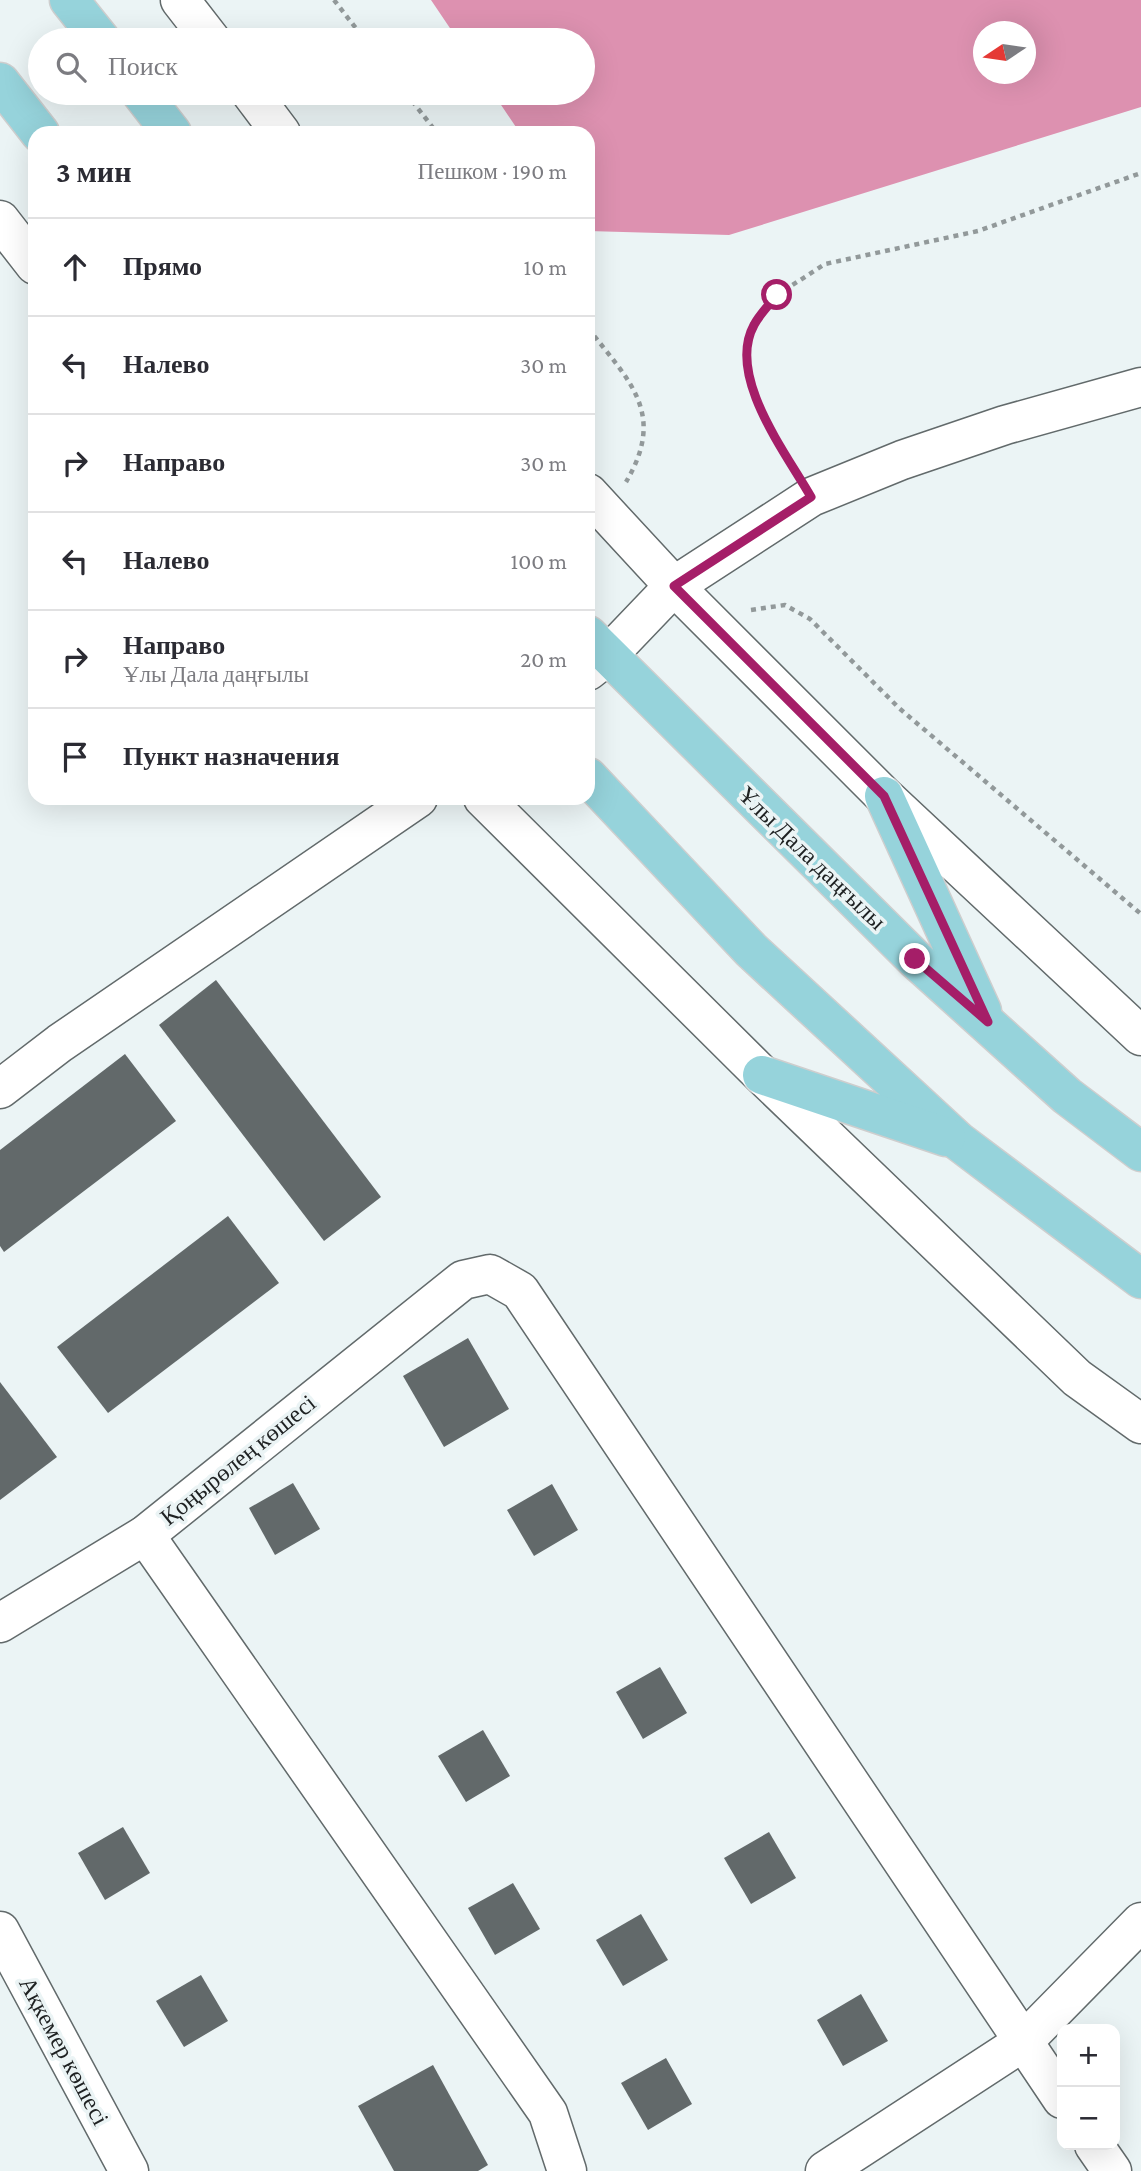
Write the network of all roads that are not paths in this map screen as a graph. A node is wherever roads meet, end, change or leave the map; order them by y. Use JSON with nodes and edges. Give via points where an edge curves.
{"nodes":[{"id":1,"x":69,"y":0,"type":"edge"},
{"id":2,"x":180,"y":0,"type":"edge"},
{"id":3,"x":91,"y":28,"type":"edge"},
{"id":4,"x":202,"y":28,"type":"edge"},
{"id":5,"x":0,"y":82,"type":"edge"},
{"id":6,"x":150,"y":105,"type":"edge"},
{"id":7,"x":260,"y":105,"type":"edge"},
{"id":8,"x":35,"y":126,"type":"edge"},
{"id":9,"x":167,"y":126,"type":"edge"},
{"id":10,"x":276,"y":126,"type":"edge"},
{"id":11,"x":0,"y":220,"type":"edge"},
{"id":12,"x":28,"y":256,"type":"edge"},
{"id":13,"x":1141,"y":387,"type":"edge"},
{"id":14,"x":598,"y":503,"type":"edge"},
{"id":15,"x":674,"y":586,"type":"junction"},
{"id":16,"x":595,"y":653,"type":"edge"},
{"id":17,"x":595,"y":655,"type":"edge"},
{"id":18,"x":595,"y":784,"type":"edge"},
{"id":19,"x":884,"y":796,"type":"junction"},
{"id":20,"x":408,"y":805,"type":"edge"},
{"id":21,"x":491,"y":805,"type":"edge"},
{"id":22,"x":988,"y":1022,"type":"junction"},
{"id":23,"x":1141,"y":1036,"type":"edge"},
{"id":24,"x":762,"y":1075,"type":"junction"},
{"id":25,"x":0,"y":1089,"type":"edge"},
{"id":26,"x":958,"y":1142,"type":"junction"},
{"id":27,"x":1141,"y":1152,"type":"edge"},
{"id":28,"x":1141,"y":1279,"type":"edge"},
{"id":29,"x":1141,"y":1424,"type":"edge"},
{"id":30,"x":145,"y":1535,"type":"junction"},
{"id":31,"x":0,"y":1623,"type":"edge"},
{"id":32,"x":1141,"y":1922,"type":"edge"},
{"id":33,"x":0,"y":1931,"type":"edge"},
{"id":34,"x":1023,"y":2042,"type":"junction"},
{"id":35,"x":1057,"y":2092,"type":"edge"},
{"id":36,"x":1097,"y":2150,"type":"edge"},
{"id":37,"x":129,"y":2171,"type":"edge"},
{"id":38,"x":567,"y":2171,"type":"edge"},
{"id":39,"x":825,"y":2171,"type":"edge"},
{"id":40,"x":1112,"y":2171,"type":"edge"}],
"edges":[{"from":1,"to":3,"type":"main road"},
{"from":2,"to":4,"type":"street"},
{"from":5,"to":8,"type":"main road"},
{"from":6,"to":9,"type":"main road"},
{"from":7,"to":10,"type":"street"},
{"from":11,"to":12,"type":"street"},
{"from":13,"to":15,"type":"street","via":[[1005,425],[811,497]]},
{"from":14,"to":15,"type":"street"},
{"from":15,"to":16,"type":"street"},
{"from":15,"to":19,"type":"street"},
{"from":17,"to":22,"type":"main road","name":"Ұлы Дала даңғылы","via":[[915,959]]},
{"from":18,"to":26,"type":"main road","via":[[751,950]]},
{"from":19,"to":22,"type":"main road"},
{"from":19,"to":23,"type":"street"},
{"from":20,"to":25,"type":"street"},
{"from":21,"to":24,"type":"street"},
{"from":22,"to":27,"type":"main road","name":"Ұлы Дала даңғылы","via":[[1067,1096]]},
{"from":24,"to":26,"type":"main road"},
{"from":24,"to":29,"type":"street","via":[[1076,1378]]},
{"from":26,"to":28,"type":"main road"},
{"from":30,"to":31,"type":"street","name":"Қоңырөлең көшесі"},
{"from":30,"to":34,"type":"street","name":"Қоңырөлең көшесі","via":[[463,1280],[490,1274],[520,1290]]},
{"from":30,"to":38,"type":"street","via":[[548,2113]]},
{"from":32,"to":34,"type":"street"},
{"from":33,"to":37,"type":"street","name":"Ақкемер көшесі"},
{"from":34,"to":35,"type":"street"},
{"from":34,"to":39,"type":"street"},
{"from":36,"to":40,"type":"street"}]}
